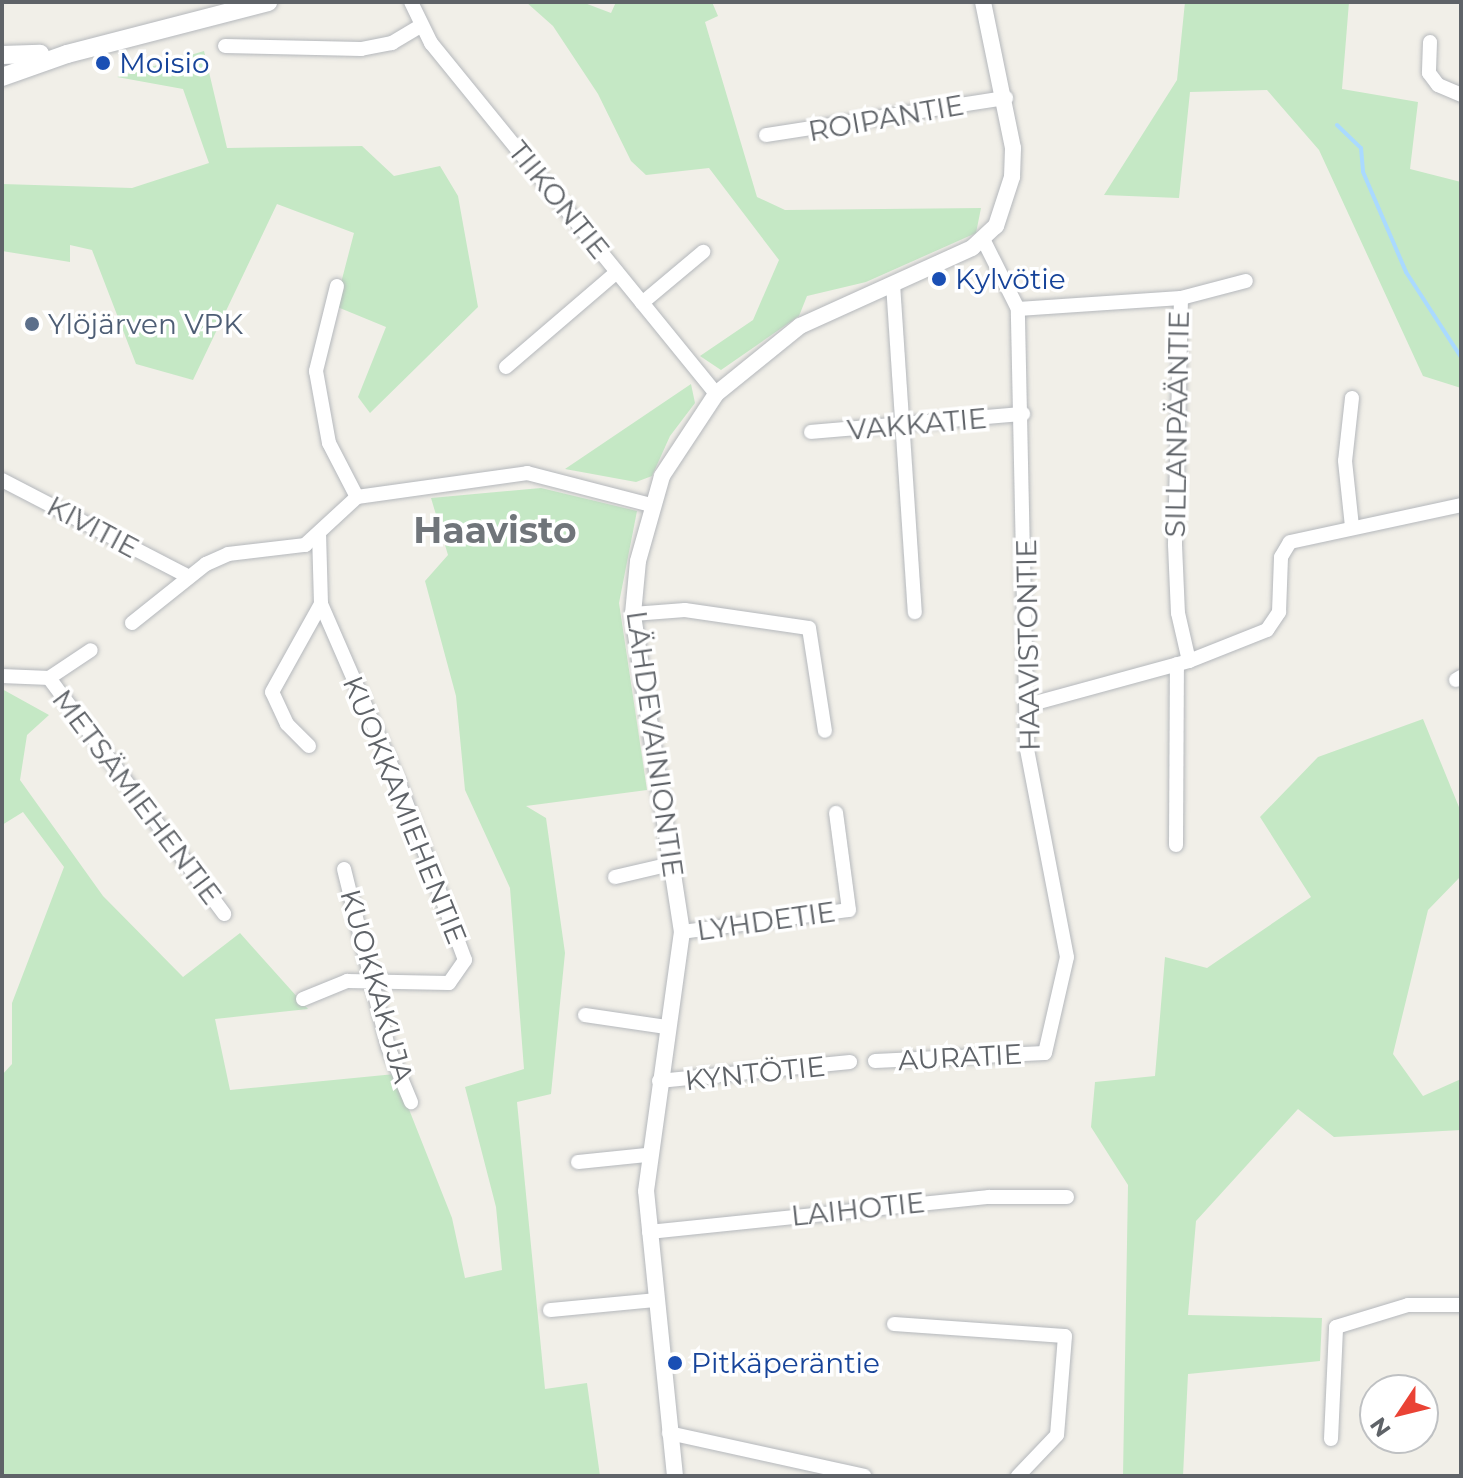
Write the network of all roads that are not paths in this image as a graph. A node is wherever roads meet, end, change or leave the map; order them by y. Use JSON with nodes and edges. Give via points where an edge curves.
{"nodes":[{"id":1,"x":268,"y":2,"type":"edge"},
{"id":2,"x":411,"y":2,"type":"edge"},
{"id":3,"x":983,"y":2,"type":"edge"},
{"id":4,"x":419,"y":27,"type":"junction"},
{"id":5,"x":1430,"y":42,"type":"dead end"},
{"id":6,"x":225,"y":46,"type":"dead end"},
{"id":7,"x":67,"y":54,"type":"junction"},
{"id":8,"x":2,"y":55,"type":"edge"},
{"id":9,"x":2,"y":77,"type":"edge"},
{"id":10,"x":1461,"y":95,"type":"edge"},
{"id":11,"x":1006,"y":98,"type":"junction"},
{"id":12,"x":766,"y":135,"type":"dead end"},
{"id":13,"x":983,"y":239,"type":"junction"},
{"id":14,"x":703,"y":252,"type":"dead end"},
{"id":15,"x":617,"y":272,"type":"junction"},
{"id":16,"x":1246,"y":281,"type":"dead end"},
{"id":17,"x":893,"y":284,"type":"junction"},
{"id":18,"x":337,"y":286,"type":"dead end"},
{"id":19,"x":1181,"y":298,"type":"junction"},
{"id":20,"x":642,"y":303,"type":"junction"},
{"id":21,"x":1018,"y":309,"type":"junction"},
{"id":22,"x":506,"y":367,"type":"dead end"},
{"id":23,"x":716,"y":394,"type":"junction"},
{"id":24,"x":1352,"y":398,"type":"dead end"},
{"id":25,"x":1023,"y":414,"type":"junction"},
{"id":26,"x":905,"y":426,"type":"junction"},
{"id":27,"x":811,"y":432,"type":"dead end"},
{"id":28,"x":2,"y":480,"type":"edge"},
{"id":29,"x":357,"y":497,"type":"junction"},
{"id":30,"x":651,"y":505,"type":"junction"},
{"id":31,"x":1461,"y":505,"type":"edge"},
{"id":32,"x":1352,"y":527,"type":"junction"},
{"id":33,"x":319,"y":534,"type":"junction"},
{"id":34,"x":185,"y":575,"type":"junction"},
{"id":35,"x":321,"y":604,"type":"junction"},
{"id":36,"x":915,"y":612,"type":"dead end"},
{"id":37,"x":633,"y":614,"type":"junction"},
{"id":38,"x":132,"y":623,"type":"dead end"},
{"id":39,"x":91,"y":650,"type":"dead end"},
{"id":40,"x":1183,"y":663,"type":"junction"},
{"id":41,"x":2,"y":676,"type":"edge"},
{"id":42,"x":49,"y":678,"type":"junction"},
{"id":43,"x":1028,"y":705,"type":"junction"},
{"id":44,"x":825,"y":731,"type":"dead end"},
{"id":45,"x":309,"y":746,"type":"dead end"},
{"id":46,"x":836,"y":813,"type":"dead end"},
{"id":47,"x":1176,"y":845,"type":"dead end"},
{"id":48,"x":671,"y":864,"type":"junction"},
{"id":49,"x":344,"y":869,"type":"dead end"},
{"id":50,"x":615,"y":877,"type":"dead end"},
{"id":51,"x":224,"y":914,"type":"dead end"},
{"id":52,"x":682,"y":932,"type":"junction"},
{"id":53,"x":377,"y":985,"type":"junction"},
{"id":54,"x":303,"y":999,"type":"dead end"},
{"id":55,"x":585,"y":1015,"type":"dead end"},
{"id":56,"x":666,"y":1027,"type":"junction"},
{"id":57,"x":1045,"y":1053,"type":"joint"},
{"id":58,"x":875,"y":1061,"type":"dead end"},
{"id":59,"x":850,"y":1062,"type":"dead end"},
{"id":60,"x":659,"y":1081,"type":"junction"},
{"id":61,"x":411,"y":1102,"type":"dead end"},
{"id":62,"x":647,"y":1155,"type":"junction"},
{"id":63,"x":578,"y":1162,"type":"dead end"},
{"id":64,"x":1067,"y":1197,"type":"dead end"},
{"id":65,"x":649,"y":1232,"type":"junction"},
{"id":66,"x":656,"y":1300,"type":"junction"},
{"id":67,"x":1461,"y":1305,"type":"edge"},
{"id":68,"x":550,"y":1310,"type":"dead end"},
{"id":69,"x":894,"y":1324,"type":"dead end"},
{"id":70,"x":669,"y":1433,"type":"junction"},
{"id":71,"x":1331,"y":1439,"type":"dead end"},
{"id":72,"x":675,"y":1476,"type":"edge"},
{"id":73,"x":864,"y":1476,"type":"edge"},
{"id":74,"x":1018,"y":1476,"type":"edge"}],
"edges":[{"from":1,"to":7,"type":"main road"},
{"from":2,"to":4,"type":"street","name":"TIIKONTIE"},
{"from":3,"to":11,"type":"street"},
{"from":4,"to":6,"type":"street","via":[[392,43],[361,49]]},
{"from":4,"to":15,"type":"street","name":"TIIKONTIE"},
{"from":5,"to":10,"type":"street","via":[[1429,73],[1438,85]]},
{"from":7,"to":8,"type":"main road"},
{"from":7,"to":9,"type":"main road"},
{"from":11,"to":12,"type":"street","name":"ROIPANTIE"},
{"from":11,"to":13,"type":"street","via":[[1012,177],[996,226]]},
{"from":13,"to":17,"type":"street","name":"LÄHDEVAINIONTIE"},
{"from":13,"to":21,"type":"street","name":"HAAVISTONTIE"},
{"from":14,"to":20,"type":"street"},
{"from":15,"to":20,"type":"street","name":"TIIKONTIE"},
{"from":15,"to":22,"type":"street"},
{"from":16,"to":19,"type":"street"},
{"from":17,"to":23,"type":"street","name":"LÄHDEVAINIONTIE","via":[[800,326]]},
{"from":17,"to":26,"type":"street"},
{"from":18,"to":29,"type":"street","via":[[316,371],[329,443]]},
{"from":19,"to":21,"type":"street","name":"SILLANPÄÄNTIE"},
{"from":19,"to":40,"type":"street","name":"SILLANPÄÄNTIE","via":[[1175,545]]},
{"from":20,"to":23,"type":"street","name":"TIIKONTIE"},
{"from":21,"to":25,"type":"street","name":"HAAVISTONTIE"},
{"from":23,"to":30,"type":"street","name":"LÄHDEVAINIONTIE","via":[[680,443]]},
{"from":24,"to":32,"type":"street","via":[[1345,461]]},
{"from":25,"to":26,"type":"street","name":"VAKKATIE"},
{"from":25,"to":43,"type":"street","name":"HAAVISTONTIE"},
{"from":26,"to":27,"type":"street","name":"VAKKATIE"},
{"from":26,"to":36,"type":"street"},
{"from":28,"to":34,"type":"street","name":"KIVITIE"},
{"from":29,"to":30,"type":"street","via":[[527,473]]},
{"from":29,"to":33,"type":"street"},
{"from":30,"to":37,"type":"street","name":"LÄHDEVAINIONTIE"},
{"from":31,"to":32,"type":"street"},
{"from":32,"to":40,"type":"street","via":[[1290,542],[1281,557],[1275,623]]},
{"from":33,"to":34,"type":"street","via":[[292,549],[228,554]]},
{"from":33,"to":35,"type":"street","name":"KUOKKAMIEHENTIE"},
{"from":34,"to":38,"type":"street"},
{"from":35,"to":45,"type":"street","via":[[272,692],[287,724]]},
{"from":35,"to":53,"type":"street","name":"KUOKKAMIEHENTIE","via":[[398,781],[465,960],[449,983]]},
{"from":37,"to":44,"type":"street","via":[[685,610],[809,628]]},
{"from":37,"to":48,"type":"street","name":"LÄHDEVAINIONTIE"},
{"from":39,"to":42,"type":"street"},
{"from":40,"to":43,"type":"street"},
{"from":40,"to":47,"type":"street","name":"SILLANPÄÄNTIE"},
{"from":41,"to":42,"type":"street","name":"METSÄMIEHENTIE"},
{"from":42,"to":51,"type":"street","name":"METSÄMIEHENTIE"},
{"from":43,"to":57,"type":"street","name":"HAAVISTONTIE","via":[[1027,749],[1067,957]]},
{"from":46,"to":52,"type":"street","name":"LYHDETIE","via":[[849,910]]},
{"from":48,"to":50,"type":"street"},
{"from":48,"to":52,"type":"street","name":"LÄHDEVAINIONTIE"},
{"from":49,"to":53,"type":"street","name":"KUOKKAKUJA"},
{"from":52,"to":56,"type":"street","name":"LÄHDEVAINIONTIE"},
{"from":53,"to":54,"type":"street","name":"KUOKKAMIEHENTIE","via":[[326,984]]},
{"from":53,"to":61,"type":"street","name":"KUOKKAKUJA","via":[[388,1047]]},
{"from":55,"to":56,"type":"street"},
{"from":56,"to":60,"type":"street","name":"LÄHDEVAINIONTIE"},
{"from":57,"to":58,"type":"street","name":"AURATIE"},
{"from":59,"to":60,"type":"street","name":"KYNTÖTIE"},
{"from":60,"to":62,"type":"street","name":"LÄHDEVAINIONTIE"},
{"from":62,"to":63,"type":"street"},
{"from":62,"to":65,"type":"street","name":"LÄHDEVAINIONTIE"},
{"from":64,"to":65,"type":"street","name":"LAIHOTIE","via":[[989,1197]]},
{"from":65,"to":66,"type":"street","name":"LÄHDEVAINIONTIE"},
{"from":66,"to":68,"type":"street"},
{"from":66,"to":70,"type":"street","name":"LÄHDEVAINIONTIE"},
{"from":67,"to":71,"type":"street","via":[[1408,1305],[1336,1327]]},
{"from":69,"to":74,"type":"street","via":[[1065,1336],[1057,1435]]},
{"from":70,"to":72,"type":"street","name":"LÄHDEVAINIONTIE"},
{"from":70,"to":73,"type":"street"}]}
